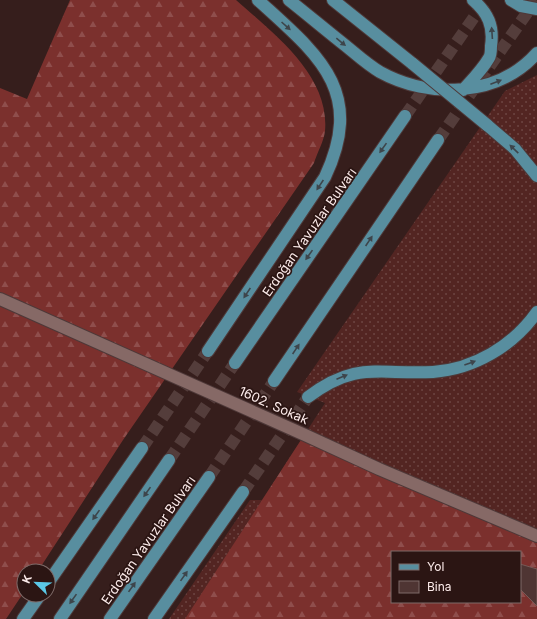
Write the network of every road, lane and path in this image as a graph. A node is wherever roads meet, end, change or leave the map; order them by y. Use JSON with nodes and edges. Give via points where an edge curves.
{"nodes":[{"id":1,"x":258,"y":0,"type":"edge"},
{"id":2,"x":289,"y":0,"type":"edge"},
{"id":3,"x":333,"y":0,"type":"edge"},
{"id":4,"x":473,"y":0,"type":"edge"},
{"id":5,"x":511,"y":0,"type":"edge"},
{"id":6,"x":537,"y":9,"type":"edge"},
{"id":7,"x":537,"y":53,"type":"edge"},
{"id":8,"x":463,"y":90,"type":"junction"},
{"id":9,"x":405,"y":116,"type":"tunnel mouth"},
{"id":10,"x":438,"y":140,"type":"tunnel mouth"},
{"id":11,"x":537,"y":176,"type":"edge"},
{"id":12,"x":0,"y":299,"type":"edge"},
{"id":13,"x":537,"y":312,"type":"edge"},
{"id":14,"x":208,"y":351,"type":"tunnel mouth"},
{"id":15,"x":235,"y":363,"type":"tunnel mouth"},
{"id":16,"x":274,"y":381,"type":"tunnel mouth"},
{"id":17,"x":308,"y":397,"type":"tunnel mouth"},
{"id":18,"x":142,"y":448,"type":"tunnel mouth"},
{"id":19,"x":169,"y":460,"type":"tunnel mouth"},
{"id":20,"x":209,"y":478,"type":"tunnel mouth"},
{"id":21,"x":243,"y":492,"type":"tunnel mouth"},
{"id":22,"x":537,"y":536,"type":"edge"},
{"id":23,"x":56,"y":572,"type":"edge"},
{"id":24,"x":34,"y":603,"type":"edge"},
{"id":25,"x":23,"y":619,"type":"edge"},
{"id":26,"x":60,"y":619,"type":"edge"},
{"id":27,"x":110,"y":619,"type":"edge"},
{"id":28,"x":154,"y":619,"type":"edge"}],
"edges":[{"from":1,"to":14,"type":"main road","one_way":true,"via":[[311,48],[321,61],[330,79],[340,111],[340,129],[336,150],[325,177]]},
{"from":2,"to":8,"type":"main road","one_way":true,"via":[[378,71],[403,82]]},
{"from":11,"to":3,"type":"main road","one_way":true,"bridge":true,"via":[[515,149]]},
{"from":8,"to":4,"type":"main road","one_way":true,"via":[[490,57],[491,22],[484,9]]},
{"from":5,"to":6,"type":"main road","via":[[521,6]]},
{"from":8,"to":7,"type":"main road","one_way":true,"via":[[503,80],[517,72]]},
{"from":9,"to":15,"type":"main road","name":"Erdoğan Yavuzlar Bulvarı","one_way":true},
{"from":16,"to":10,"type":"main road","one_way":true},
{"from":12,"to":22,"type":"street","name":"1602. Sokak","via":[[379,469]]},
{"from":17,"to":13,"type":"main road","one_way":true,"via":[[348,374],[381,370],[451,370],[502,348],[529,324]]},
{"from":18,"to":23,"type":"main road","one_way":true},
{"from":19,"to":26,"type":"main road","one_way":true},
{"from":27,"to":20,"type":"main road","name":"Erdoğan Yavuzlar Bulvarı","one_way":true},
{"from":28,"to":21,"type":"main road","one_way":true},
{"from":24,"to":25,"type":"main road"}]}
